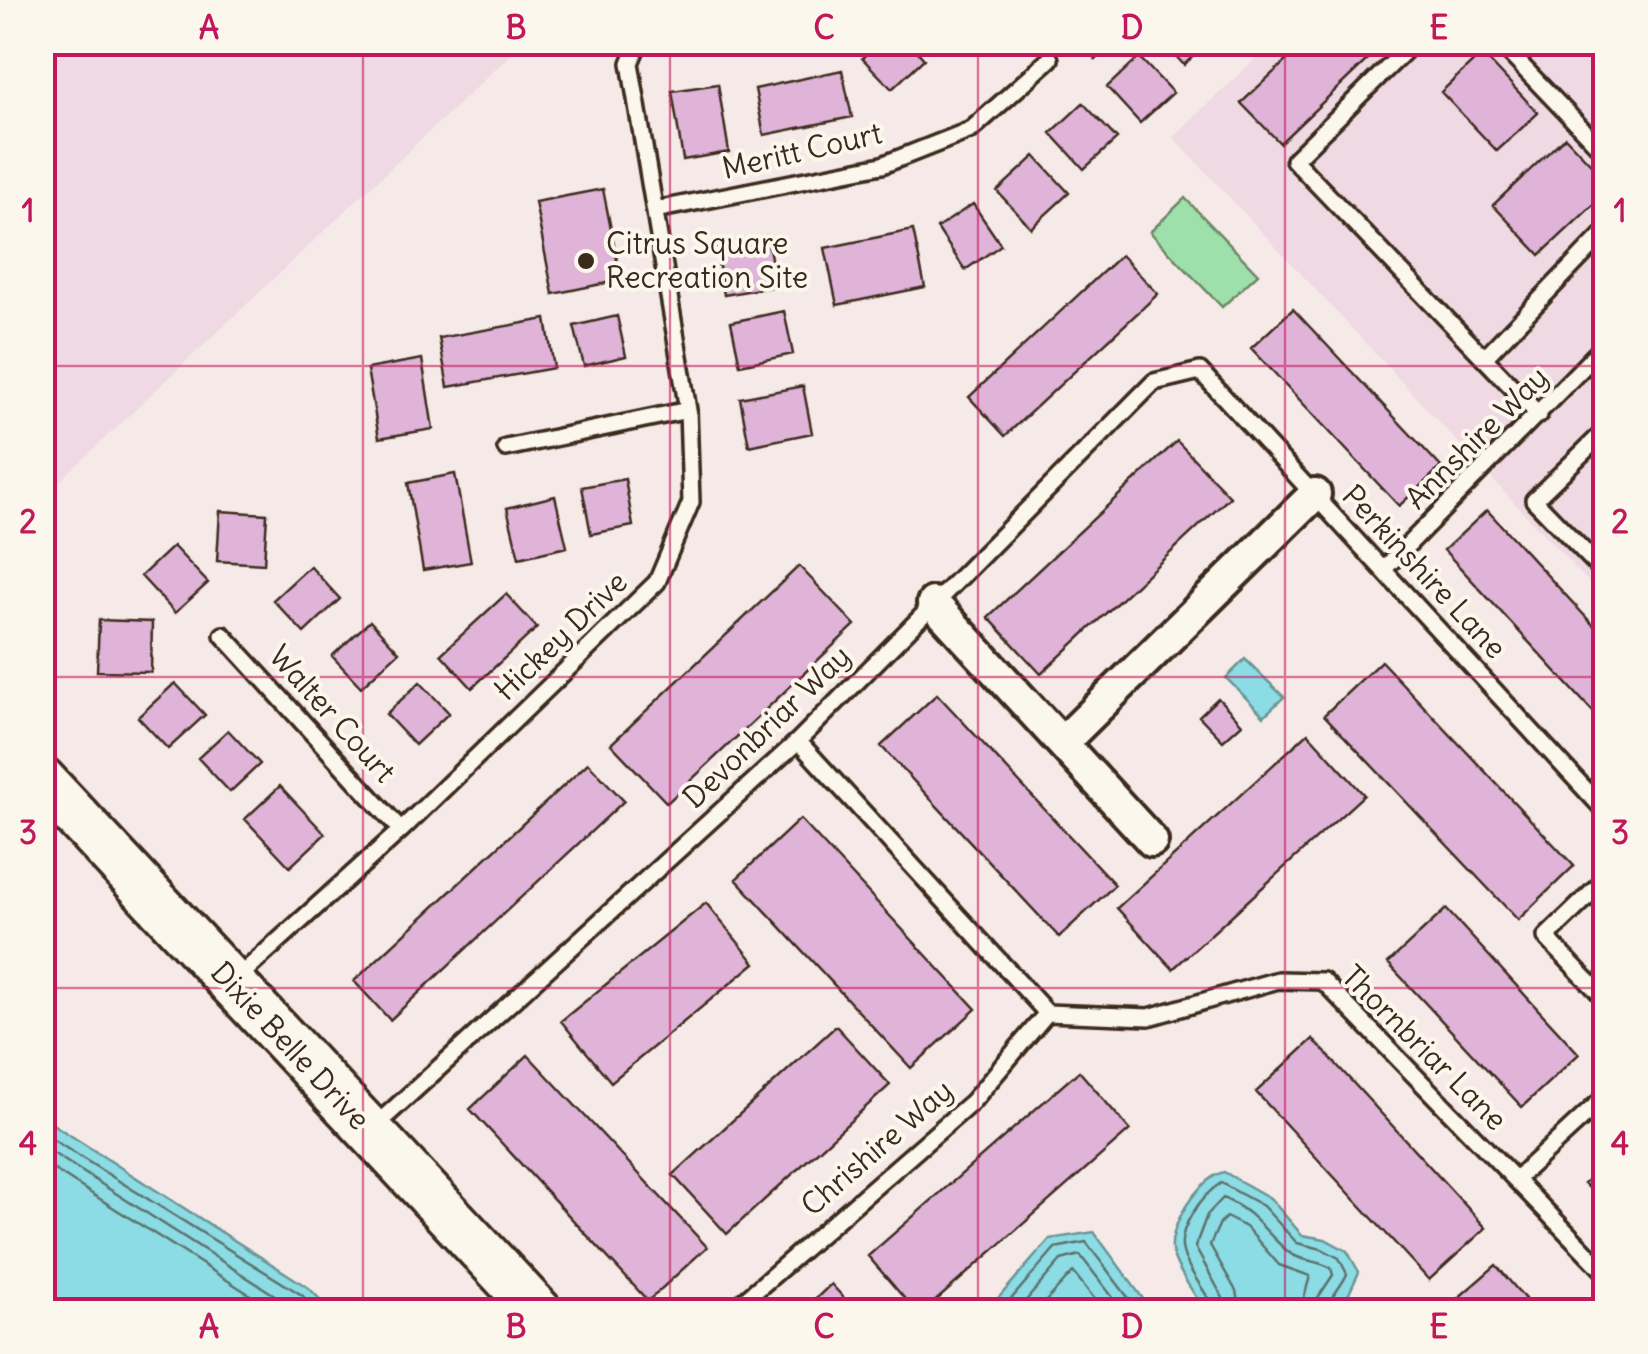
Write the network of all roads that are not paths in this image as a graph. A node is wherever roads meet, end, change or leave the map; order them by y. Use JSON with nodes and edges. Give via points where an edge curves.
{"nodes":[{"id":1,"x":639,"y":42,"type":"edge"},
{"id":2,"x":1414,"y":42,"type":"edge"},
{"id":3,"x":1499,"y":42,"type":"edge"},
{"id":4,"x":1050,"y":60,"type":"dead end"},
{"id":5,"x":1606,"y":154,"type":"edge"},
{"id":6,"x":656,"y":210,"type":"junction"},
{"id":7,"x":1606,"y":230,"type":"edge"},
{"id":8,"x":1606,"y":344,"type":"edge"},
{"id":9,"x":1484,"y":358,"type":"junction"},
{"id":10,"x":1200,"y":370,"type":"joint"},
{"id":11,"x":688,"y":410,"type":"junction"},
{"id":12,"x":1539,"y":415,"type":"junction"},
{"id":13,"x":1606,"y":430,"type":"edge"},
{"id":14,"x":506,"y":448,"type":"dead end"},
{"id":15,"x":1315,"y":494,"type":"junction"},
{"id":16,"x":1384,"y":568,"type":"junction"},
{"id":17,"x":1606,"y":574,"type":"edge"},
{"id":18,"x":932,"y":603,"type":"junction"},
{"id":19,"x":224,"y":636,"type":"dead end"},
{"id":20,"x":798,"y":741,"type":"junction"},
{"id":21,"x":1063,"y":742,"type":"junction"},
{"id":22,"x":42,"y":780,"type":"edge"},
{"id":23,"x":1606,"y":812,"type":"edge"},
{"id":24,"x":401,"y":830,"type":"junction"},
{"id":25,"x":1152,"y":841,"type":"dead end"},
{"id":26,"x":1606,"y":880,"type":"edge"},
{"id":27,"x":231,"y":984,"type":"junction"},
{"id":28,"x":1606,"y":1000,"type":"edge"},
{"id":29,"x":1046,"y":1013,"type":"junction"},
{"id":30,"x":1606,"y":1096,"type":"edge"},
{"id":31,"x":370,"y":1130,"type":"junction"},
{"id":32,"x":1516,"y":1179,"type":"junction"},
{"id":33,"x":1606,"y":1273,"type":"edge"},
{"id":34,"x":539,"y":1312,"type":"edge"},
{"id":35,"x":731,"y":1312,"type":"edge"}],
"edges":[{"from":1,"to":6,"type":"lane","name":"Hickey Drive","via":[[630,63]]},
{"from":2,"to":9,"type":"lane","via":[[1294,160]]},
{"from":3,"to":5,"type":"lane"},
{"from":4,"to":6,"type":"lane","name":"Meritt Court","via":[[971,130],[882,165]]},
{"from":6,"to":11,"type":"lane","name":"Hickey Drive"},
{"from":7,"to":9,"type":"lane"},
{"from":8,"to":12,"type":"lane","name":"Annshire Way"},
{"from":9,"to":12,"type":"lane"},
{"from":10,"to":15,"type":"lane","name":"Perkinshire Lane"},
{"from":10,"to":18,"type":"lane","name":"Devonbriar Way","via":[[1154,382]]},
{"from":11,"to":14,"type":"lane"},
{"from":11,"to":24,"type":"lane","name":"Hickey Drive","via":[[691,502],[656,582]]},
{"from":12,"to":16,"type":"lane","name":"Annshire Way"},
{"from":13,"to":17,"type":"lane","via":[[1534,500]]},
{"from":15,"to":16,"type":"lane","name":"Perkinshire Lane"},
{"from":15,"to":21,"type":"street"},
{"from":16,"to":23,"type":"lane","name":"Perkinshire Lane"},
{"from":18,"to":20,"type":"lane","name":"Devonbriar Way"},
{"from":18,"to":21,"type":"street"},
{"from":19,"to":24,"type":"lane","name":"Walter Court"},
{"from":20,"to":29,"type":"lane"},
{"from":20,"to":31,"type":"lane","name":"Devonbriar Way"},
{"from":21,"to":25,"type":"street"},
{"from":22,"to":27,"type":"street","name":"Dixie Belle Drive"},
{"from":24,"to":27,"type":"lane","name":"Hickey Drive"},
{"from":26,"to":28,"type":"lane","via":[[1546,936]]},
{"from":27,"to":31,"type":"street","name":"Dixie Belle Drive"},
{"from":29,"to":32,"type":"lane","name":"Thornbriar Lane","via":[[1149,1017],[1278,980],[1323,981]]},
{"from":29,"to":35,"type":"lane","name":"Chrishire Way","via":[[972,1102]]},
{"from":30,"to":32,"type":"lane"},
{"from":31,"to":34,"type":"street","name":"Dixie Belle Drive"},
{"from":32,"to":33,"type":"lane","name":"Thornbriar Lane"}]}
